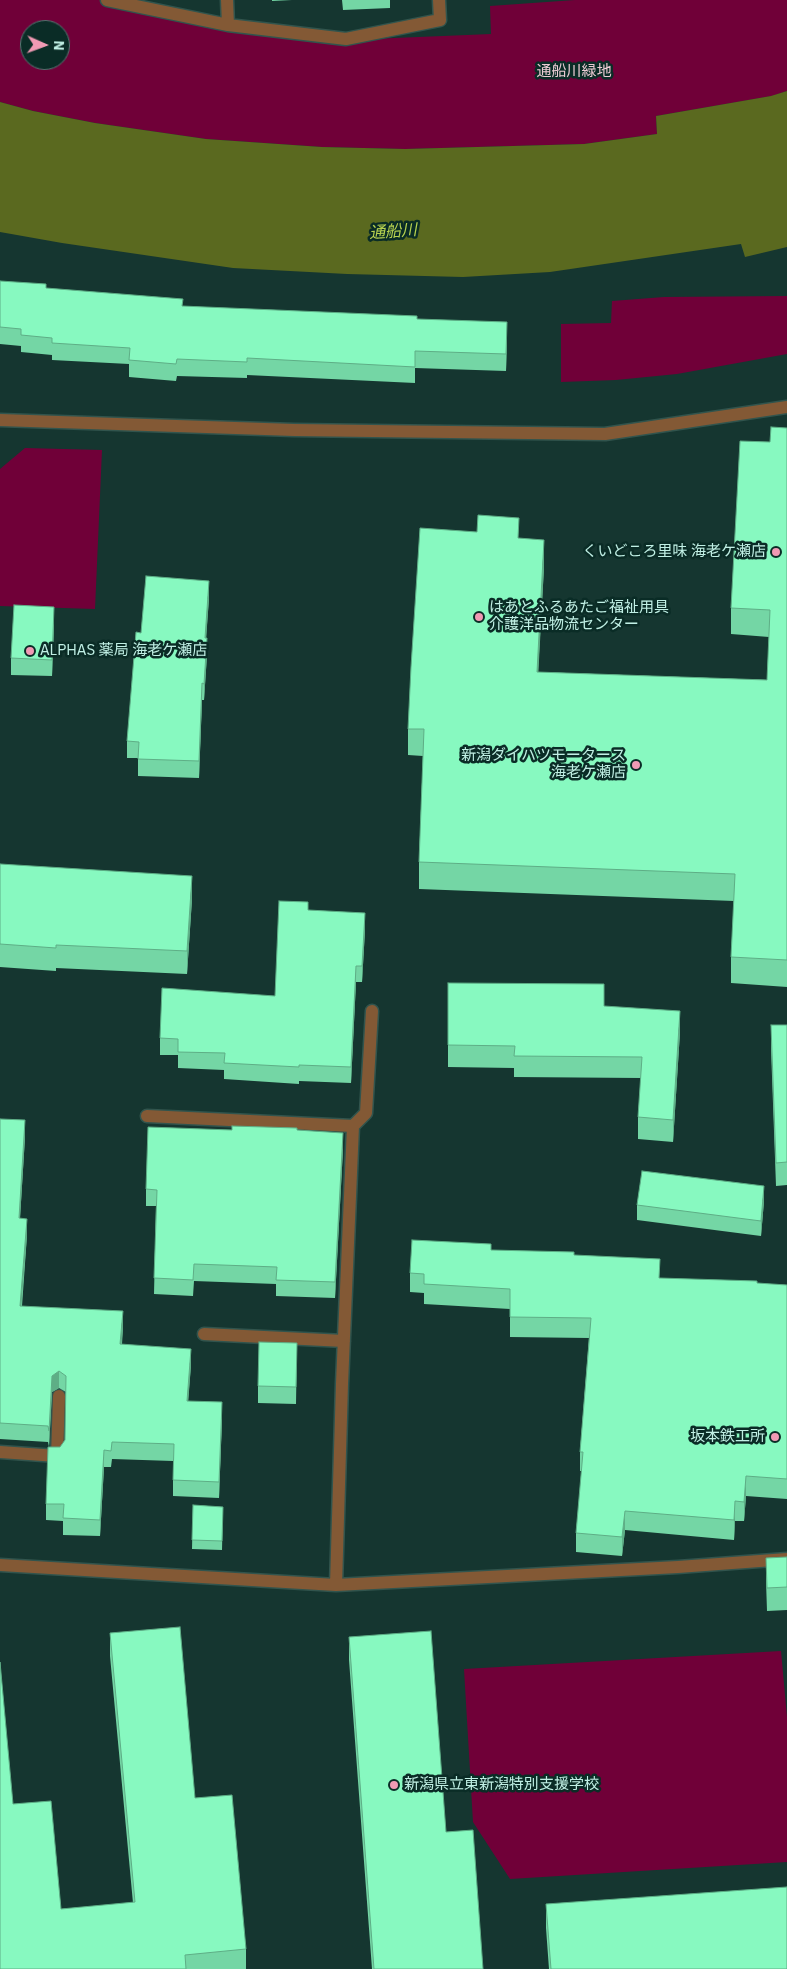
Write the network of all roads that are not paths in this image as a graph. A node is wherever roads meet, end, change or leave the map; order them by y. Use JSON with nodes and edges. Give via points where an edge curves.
{"nodes":[{"id":1,"x":107,"y":0,"type":"edge"},
{"id":2,"x":227,"y":0,"type":"edge"},
{"id":3,"x":439,"y":0,"type":"edge"},
{"id":4,"x":228,"y":25,"type":"junction"},
{"id":5,"x":787,"y":407,"type":"edge"},
{"id":6,"x":0,"y":420,"type":"edge"},
{"id":7,"x":372,"y":1011,"type":"dead end"},
{"id":8,"x":148,"y":1116,"type":"dead end"},
{"id":9,"x":353,"y":1126,"type":"junction"},
{"id":10,"x":204,"y":1334,"type":"dead end"},
{"id":11,"x":344,"y":1341,"type":"junction"},
{"id":12,"x":59,"y":1396,"type":"dead end"},
{"id":13,"x":0,"y":1452,"type":"edge"},
{"id":14,"x":787,"y":1559,"type":"edge"},
{"id":15,"x":0,"y":1565,"type":"edge"},
{"id":16,"x":336,"y":1585,"type":"junction"}],
"edges":[{"from":1,"to":4,"type":"street"},
{"from":2,"to":4,"type":"street"},
{"from":3,"to":4,"type":"street","via":[[440,20],[346,40]]},
{"from":5,"to":6,"type":"street","via":[[605,434],[294,430]]},
{"from":7,"to":9,"type":"street","via":[[366,1113]]},
{"from":8,"to":9,"type":"street"},
{"from":9,"to":11,"type":"street"},
{"from":10,"to":11,"type":"street"},
{"from":11,"to":16,"type":"street"},
{"from":12,"to":13,"type":"street","via":[[57,1456]]},
{"from":14,"to":16,"type":"street"},
{"from":15,"to":16,"type":"street"}]}
